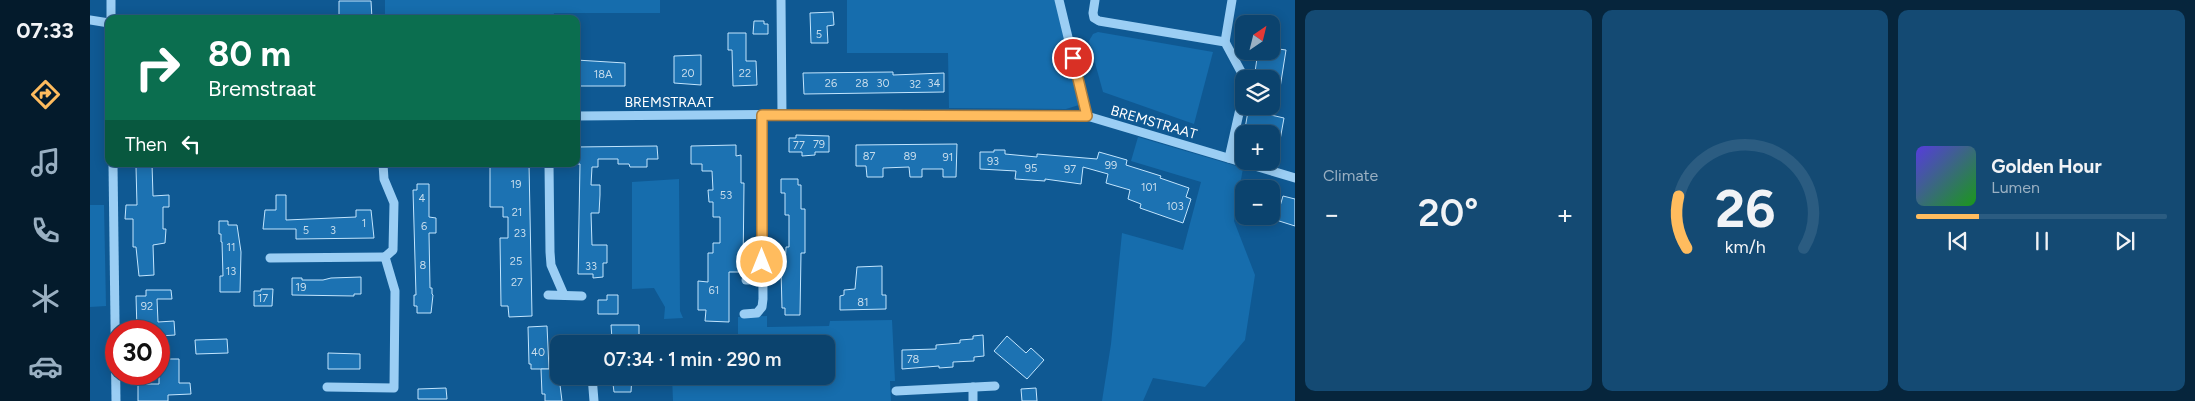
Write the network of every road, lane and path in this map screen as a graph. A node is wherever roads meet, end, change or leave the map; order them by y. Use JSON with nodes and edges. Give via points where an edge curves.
{"nodes":[{"id":1,"x":111,"y":0,"type":"edge"},
{"id":2,"x":781,"y":0,"type":"edge"},
{"id":3,"x":1059,"y":0,"type":"edge"},
{"id":4,"x":1095,"y":0,"type":"edge"},
{"id":5,"x":1232,"y":0,"type":"edge"},
{"id":6,"x":111,"y":15,"type":"edge"},
{"id":7,"x":90,"y":20,"type":"edge"},
{"id":8,"x":105,"y":22,"type":"edge"},
{"id":9,"x":1224,"y":42,"type":"junction"},
{"id":10,"x":1240,"y":70,"type":"edge"},
{"id":11,"x":762,"y":115,"type":"junction"},
{"id":12,"x":782,"y":115,"type":"junction"},
{"id":13,"x":1239,"y":115,"type":"edge"},
{"id":14,"x":580,"y":116,"type":"edge"},
{"id":15,"x":1087,"y":116,"type":"junction"},
{"id":16,"x":1229,"y":158,"type":"junction"},
{"id":17,"x":112,"y":167,"type":"edge"},
{"id":18,"x":383,"y":167,"type":"edge"},
{"id":19,"x":549,"y":167,"type":"edge"},
{"id":20,"x":1295,"y":178,"type":"edge"},
{"id":21,"x":385,"y":257,"type":"junction"},
{"id":22,"x":270,"y":258,"type":"dead end"},
{"id":23,"x":746,"y":280,"type":"dead end"},
{"id":24,"x":763,"y":280,"type":"junction"},
{"id":25,"x":548,"y":295,"type":"dead end"},
{"id":26,"x":564,"y":295,"type":"junction"},
{"id":27,"x":582,"y":296,"type":"dead end"},
{"id":28,"x":744,"y":314,"type":"dead end"},
{"id":29,"x":593,"y":385,"type":"edge"},
{"id":30,"x":995,"y":386,"type":"dead end"},
{"id":31,"x":327,"y":387,"type":"dead end"},
{"id":32,"x":973,"y":387,"type":"junction"},
{"id":33,"x":896,"y":391,"type":"dead end"},
{"id":34,"x":116,"y":401,"type":"edge"},
{"id":35,"x":594,"y":401,"type":"edge"},
{"id":36,"x":973,"y":401,"type":"edge"}],
"edges":[{"from":1,"to":6,"type":"street"},
{"from":2,"to":12,"type":"street"},
{"from":3,"to":15,"type":"street"},
{"from":4,"to":9,"type":"street","via":[[1093,13],[1099,22]]},
{"from":5,"to":9,"type":"street"},
{"from":7,"to":8,"type":"street"},
{"from":9,"to":10,"type":"street"},
{"from":11,"to":12,"type":"street","name":"BREMSTRAAT"},
{"from":11,"to":14,"type":"street","name":"BREMSTRAAT"},
{"from":11,"to":24,"type":"street"},
{"from":12,"to":15,"type":"street","name":"BREMSTRAAT"},
{"from":13,"to":16,"type":"street"},
{"from":15,"to":16,"type":"street","name":"BREMSTRAAT"},
{"from":16,"to":20,"type":"street","name":"BREMSTRAAT"},
{"from":17,"to":34,"type":"street"},
{"from":18,"to":21,"type":"street","via":[[394,203],[393,250]]},
{"from":19,"to":26,"type":"street","via":[[551,265]]},
{"from":21,"to":22,"type":"street"},
{"from":21,"to":31,"type":"street","via":[[395,291],[394,388]]},
{"from":23,"to":24,"type":"street"},
{"from":24,"to":28,"type":"street","via":[[762,307],[757,313]]},
{"from":25,"to":26,"type":"street"},
{"from":26,"to":27,"type":"street"},
{"from":29,"to":35,"type":"street"},
{"from":30,"to":32,"type":"street"},
{"from":32,"to":33,"type":"street"},
{"from":32,"to":36,"type":"street"}]}
